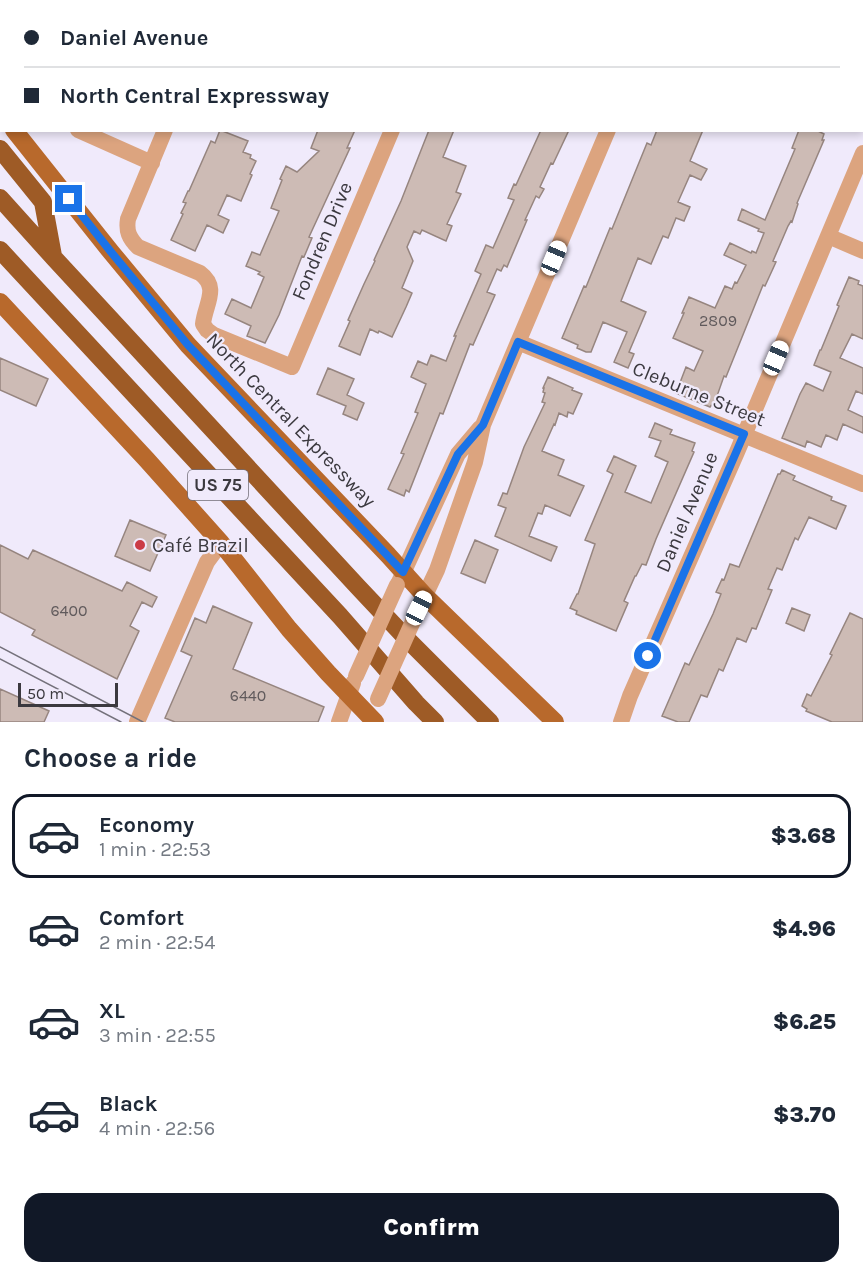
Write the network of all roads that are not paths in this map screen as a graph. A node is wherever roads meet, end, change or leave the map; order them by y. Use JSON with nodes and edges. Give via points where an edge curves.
{"nodes":[{"id":1,"x":17,"y":132,"type":"edge"},
{"id":2,"x":82,"y":132,"type":"edge"},
{"id":3,"x":164,"y":132,"type":"edge"},
{"id":4,"x":391,"y":132,"type":"edge"},
{"id":5,"x":607,"y":132,"type":"edge"},
{"id":6,"x":0,"y":149,"type":"edge"},
{"id":7,"x":863,"y":153,"type":"edge"},
{"id":8,"x":152,"y":163,"type":"junction"},
{"id":9,"x":0,"y":198,"type":"edge"},
{"id":10,"x":828,"y":236,"type":"junction"},
{"id":11,"x":0,"y":250,"type":"edge"},
{"id":12,"x":863,"y":251,"type":"edge"},
{"id":13,"x":54,"y":258,"type":"junction"},
{"id":14,"x":0,"y":302,"type":"edge"},
{"id":15,"x":518,"y":342,"type":"junction"},
{"id":16,"x":483,"y":425,"type":"junction"},
{"id":17,"x":744,"y":434,"type":"junction"},
{"id":18,"x":863,"y":484,"type":"edge"},
{"id":19,"x":221,"y":543,"type":"junction"},
{"id":20,"x":400,"y":578,"type":"junction"},
{"id":21,"x":422,"y":602,"type":"junction"},
{"id":22,"x":348,"y":694,"type":"junction"},
{"id":23,"x":485,"y":717,"type":"edge"},
{"id":24,"x":370,"y":720,"type":"edge"},
{"id":25,"x":137,"y":722,"type":"edge"},
{"id":26,"x":339,"y":722,"type":"edge"},
{"id":27,"x":435,"y":722,"type":"edge"},
{"id":28,"x":500,"y":722,"type":"edge"},
{"id":29,"x":555,"y":722,"type":"edge"},
{"id":30,"x":621,"y":722,"type":"edge"}],
"edges":[{"from":1,"to":20,"type":"main road","name":"North Central Expressway","via":[[188,345]]},
{"from":2,"to":8,"type":"street"},
{"from":3,"to":8,"type":"street"},
{"from":4,"to":8,"type":"street","name":"Fondren Drive","via":[[292,368],[207,330],[203,324],[210,296],[206,277],[138,247],[131,240],[128,219]]},
{"from":5,"to":15,"type":"street"},
{"from":6,"to":13,"type":"highway","via":[[43,202]]},
{"from":7,"to":10,"type":"street","name":"Daniel Avenue"},
{"from":9,"to":13,"type":"highway","number":"US 75"},
{"from":10,"to":12,"type":"street"},
{"from":10,"to":17,"type":"street","name":"Daniel Avenue"},
{"from":11,"to":27,"type":"highway","number":"US 75"},
{"from":13,"to":23,"type":"highway","number":"US 75","via":[[407,639]]},
{"from":14,"to":19,"type":"main road"},
{"from":15,"to":16,"type":"street"},
{"from":15,"to":17,"type":"street","name":"Cleburne Street"},
{"from":16,"to":20,"type":"street","via":[[458,454]]},
{"from":16,"to":21,"type":"street","via":[[475,462]]},
{"from":17,"to":18,"type":"street","name":"Cleburne Street"},
{"from":17,"to":30,"type":"street","name":"Daniel Avenue"},
{"from":19,"to":22,"type":"main road","via":[[289,629]]},
{"from":19,"to":25,"type":"street","via":[[207,561]]},
{"from":20,"to":21,"type":"main road","name":"North Central Expressway"},
{"from":20,"to":22,"type":"street","bridge":true},
{"from":21,"to":24,"type":"street","bridge":true},
{"from":21,"to":29,"type":"main road","name":"North Central Expressway"},
{"from":22,"to":24,"type":"main road"},
{"from":22,"to":26,"type":"street"},
{"from":23,"to":28,"type":"highway"}]}
